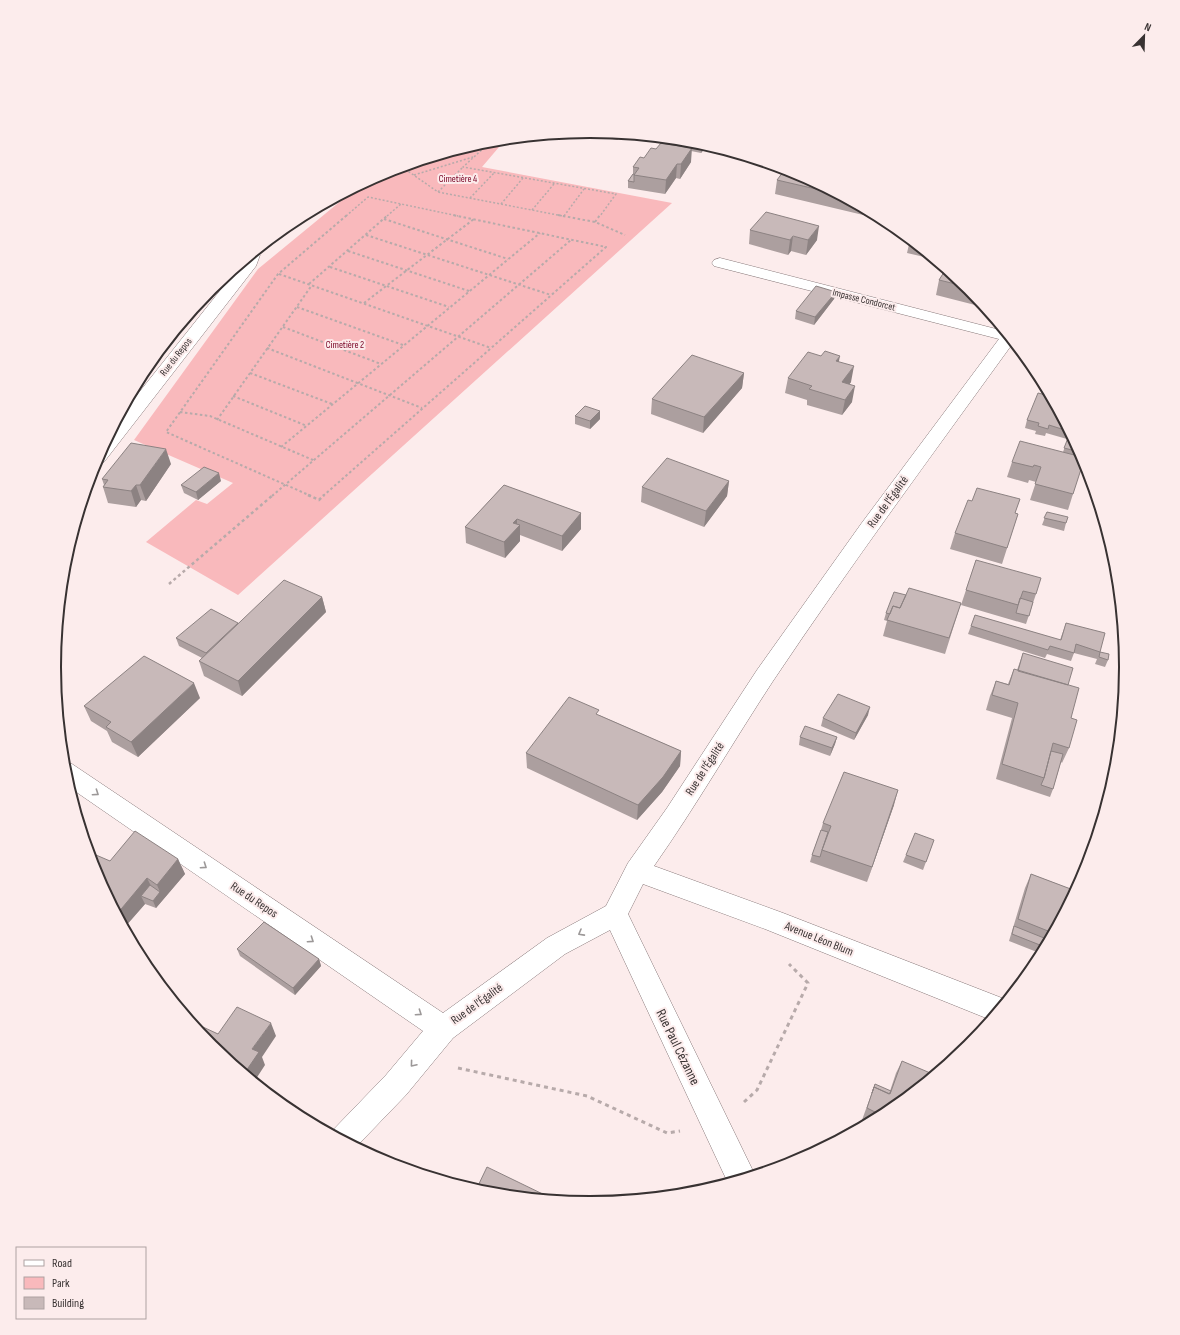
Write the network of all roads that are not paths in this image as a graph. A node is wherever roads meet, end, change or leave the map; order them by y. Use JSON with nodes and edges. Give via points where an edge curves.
{"nodes":[{"id":1,"x":250,"y":263,"type":"edge"},
{"id":2,"x":720,"y":263,"type":"dead end"},
{"id":3,"x":1002,"y":335,"type":"edge"},
{"id":4,"x":1006,"y":341,"type":"edge"},
{"id":5,"x":116,"y":433,"type":"edge"},
{"id":6,"x":72,"y":777,"type":"edge"},
{"id":7,"x":637,"y":871,"type":"junction"},
{"id":8,"x":615,"y":914,"type":"junction"},
{"id":9,"x":995,"y":1008,"type":"edge"},
{"id":10,"x":443,"y":1029,"type":"junction"},
{"id":11,"x":346,"y":1137,"type":"edge"},
{"id":12,"x":740,"y":1174,"type":"edge"}],
"edges":[{"from":1,"to":5,"type":"street","name":"Rue du Repos"},
{"from":2,"to":3,"type":"street","name":"Impasse Condorcet"},
{"from":4,"to":7,"type":"street","name":"Rue de l'Égalité","via":[[868,529],[765,676]]},
{"from":6,"to":10,"type":"street","name":"Rue du Repos","one_way":true},
{"from":7,"to":8,"type":"street","name":"Rue de l'Égalité"},
{"from":7,"to":9,"type":"street","name":"Avenue Léon Blum","via":[[774,921]]},
{"from":8,"to":10,"type":"street","name":"Rue de l'Égalité","one_way":true,"via":[[556,946]]},
{"from":8,"to":12,"type":"street","name":"Rue Paul Cézanne"},
{"from":10,"to":11,"type":"street","name":"Rue de l'Égalité","one_way":true,"via":[[396,1085]]}]}
